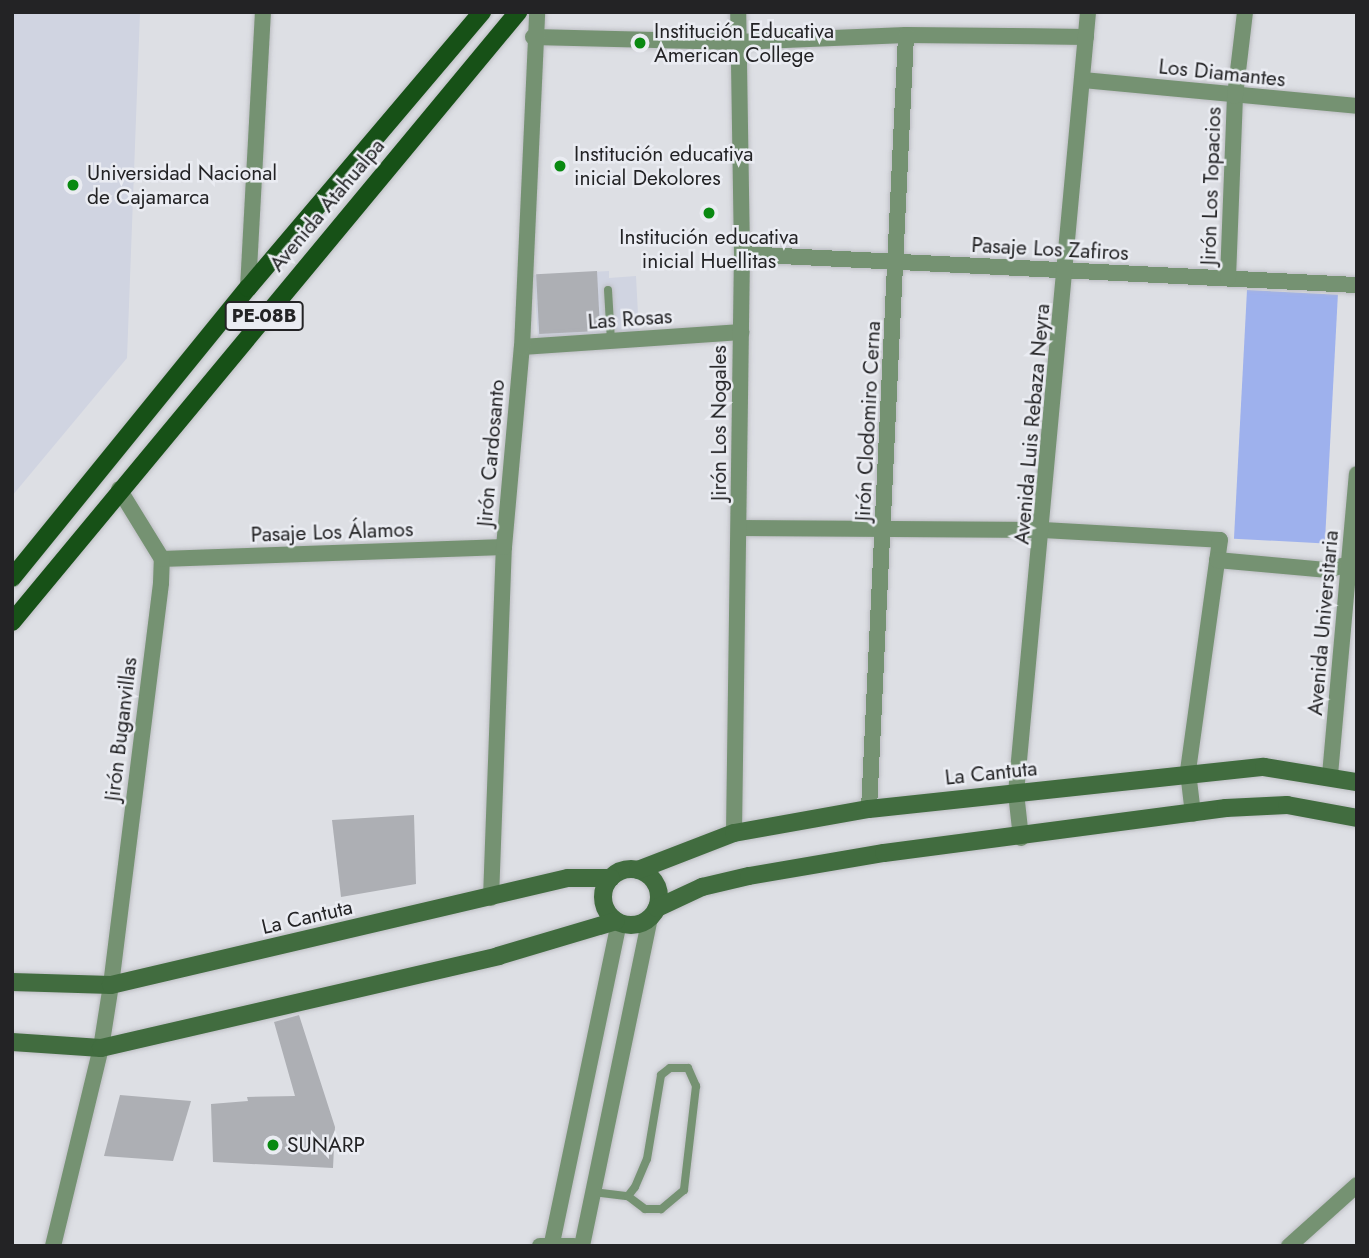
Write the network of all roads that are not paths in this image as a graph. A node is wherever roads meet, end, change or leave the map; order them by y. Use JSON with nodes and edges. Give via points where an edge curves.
{"nodes":[{"id":1,"x":263,"y":12,"type":"edge"},
{"id":2,"x":482,"y":12,"type":"edge"},
{"id":3,"x":518,"y":12,"type":"edge"},
{"id":4,"x":537,"y":12,"type":"edge"},
{"id":5,"x":738,"y":12,"type":"edge"},
{"id":6,"x":1088,"y":12,"type":"edge"},
{"id":7,"x":1245,"y":12,"type":"edge"},
{"id":8,"x":905,"y":35,"type":"junction"},
{"id":9,"x":533,"y":37,"type":"junction"},
{"id":10,"x":1086,"y":37,"type":"junction"},
{"id":11,"x":737,"y":42,"type":"junction"},
{"id":12,"x":1083,"y":80,"type":"junction"},
{"id":13,"x":1235,"y":96,"type":"junction"},
{"id":14,"x":1357,"y":106,"type":"edge"},
{"id":15,"x":742,"y":254,"type":"junction"},
{"id":16,"x":897,"y":262,"type":"junction"},
{"id":17,"x":1068,"y":270,"type":"junction"},
{"id":18,"x":1228,"y":278,"type":"junction"},
{"id":19,"x":1357,"y":285,"type":"edge"},
{"id":20,"x":248,"y":288,"type":"junction"},
{"id":21,"x":608,"y":290,"type":"dead end"},
{"id":22,"x":741,"y":332,"type":"junction"},
{"id":23,"x":611,"y":341,"type":"junction"},
{"id":24,"x":522,"y":347,"type":"junction"},
{"id":25,"x":1357,"y":474,"type":"edge"},
{"id":26,"x":119,"y":489,"type":"junction"},
{"id":27,"x":739,"y":528,"type":"junction"},
{"id":28,"x":1043,"y":530,"type":"junction"},
{"id":29,"x":884,"y":531,"type":"junction"},
{"id":30,"x":504,"y":547,"type":"junction"},
{"id":31,"x":162,"y":559,"type":"junction"},
{"id":32,"x":1217,"y":560,"type":"junction"},
{"id":33,"x":1353,"y":563,"type":"edge"},
{"id":34,"x":12,"y":578,"type":"edge"},
{"id":35,"x":12,"y":622,"type":"edge"},
{"id":36,"x":1188,"y":772,"type":"junction"},
{"id":37,"x":1330,"y":775,"type":"junction"},
{"id":38,"x":1357,"y":782,"type":"edge"},
{"id":39,"x":1016,"y":793,"type":"junction"},
{"id":40,"x":869,"y":809,"type":"junction"},
{"id":41,"x":1193,"y":814,"type":"junction"},
{"id":42,"x":1357,"y":818,"type":"edge"},
{"id":43,"x":734,"y":834,"type":"junction"},
{"id":44,"x":1021,"y":838,"type":"junction"},
{"id":45,"x":638,"y":870,"type":"junction"},
{"id":46,"x":611,"y":878,"type":"junction"},
{"id":47,"x":491,"y":898,"type":"junction"},
{"id":48,"x":653,"y":913,"type":"junction"},
{"id":49,"x":617,"y":922,"type":"junction"},
{"id":50,"x":12,"y":982,"type":"edge"},
{"id":51,"x":111,"y":985,"type":"junction"},
{"id":52,"x":12,"y":1042,"type":"edge"},
{"id":53,"x":101,"y":1048,"type":"junction"},
{"id":54,"x":1357,"y":1185,"type":"edge"},
{"id":55,"x":593,"y":1192,"type":"junction"},
{"id":56,"x":628,"y":1196,"type":"junction"},
{"id":57,"x":546,"y":1245,"type":"edge"},
{"id":58,"x":53,"y":1246,"type":"edge"},
{"id":59,"x":574,"y":1246,"type":"edge"},
{"id":60,"x":582,"y":1246,"type":"edge"},
{"id":61,"x":1289,"y":1246,"type":"edge"}],
"edges":[{"from":1,"to":20,"type":"street"},
{"from":2,"to":20,"type":"main road","name":"Avenida Atahualpa","number":"PE-08B"},
{"from":3,"to":26,"type":"main road","name":"Avenida Atahualpa","number":"PE-08B"},
{"from":4,"to":9,"type":"street","name":"Jirón Cardosanto"},
{"from":5,"to":11,"type":"street","name":"Jirón Los Nogales"},
{"from":6,"to":10,"type":"street","name":"Avenida Luis Rebaza Neyra"},
{"from":7,"to":13,"type":"street","name":"Jirón Los Topacios"},
{"from":8,"to":10,"type":"street"},
{"from":8,"to":11,"type":"street"},
{"from":8,"to":16,"type":"street","name":"Jirón Clodomiro Cerna"},
{"from":9,"to":11,"type":"street"},
{"from":9,"to":24,"type":"street","name":"Jirón Cardosanto"},
{"from":10,"to":12,"type":"street","name":"Avenida Luis Rebaza Neyra"},
{"from":11,"to":15,"type":"street","name":"Jirón Los Nogales"},
{"from":12,"to":13,"type":"street","name":"Los Diamantes"},
{"from":12,"to":17,"type":"street","name":"Avenida Luis Rebaza Neyra"},
{"from":13,"to":14,"type":"street","name":"Los Diamantes"},
{"from":13,"to":18,"type":"street","name":"Jirón Los Topacios"},
{"from":15,"to":16,"type":"street","name":"Pasaje Los Zafiros"},
{"from":15,"to":22,"type":"street","name":"Jirón Los Nogales"},
{"from":16,"to":17,"type":"street","name":"Pasaje Los Zafiros"},
{"from":16,"to":29,"type":"street","name":"Jirón Clodomiro Cerna"},
{"from":17,"to":18,"type":"street","name":"Pasaje Los Zafiros"},
{"from":17,"to":28,"type":"street","name":"Avenida Luis Rebaza Neyra"},
{"from":18,"to":19,"type":"street","name":"Pasaje Los Zafiros"},
{"from":20,"to":34,"type":"main road","name":"Avenida Atahualpa","number":"PE-08B"},
{"from":21,"to":23,"type":"lane"},
{"from":22,"to":23,"type":"street","name":"Las Rosas"},
{"from":22,"to":27,"type":"street","name":"Jirón Los Nogales"},
{"from":23,"to":24,"type":"street","name":"Las Rosas"},
{"from":24,"to":30,"type":"street","name":"Jirón Cardosanto"},
{"from":25,"to":33,"type":"street","name":"Avenida Universitaria"},
{"from":26,"to":31,"type":"street"},
{"from":26,"to":35,"type":"main road","name":"Avenida Atahualpa","number":"PE-08B"},
{"from":27,"to":29,"type":"street"},
{"from":27,"to":43,"type":"street","name":"Jirón Los Nogales"},
{"from":28,"to":29,"type":"street"},
{"from":28,"to":32,"type":"street","via":[[1220,540]]},
{"from":28,"to":39,"type":"street","name":"Avenida Luis Rebaza Neyra"},
{"from":29,"to":40,"type":"street","name":"Jirón Clodomiro Cerna"},
{"from":30,"to":31,"type":"street","name":"Pasaje Los Álamos"},
{"from":30,"to":47,"type":"street","name":"Jirón Cardosanto"},
{"from":31,"to":51,"type":"street","name":"Jirón Buganvillas"},
{"from":32,"to":33,"type":"street","via":[[1326,570]]},
{"from":32,"to":36,"type":"street"},
{"from":33,"to":37,"type":"street","name":"Avenida Universitaria"},
{"from":36,"to":37,"type":"street","name":"La Cantuta","via":[[1264,768]]},
{"from":36,"to":39,"type":"street","name":"La Cantuta"},
{"from":36,"to":41,"type":"street"},
{"from":37,"to":38,"type":"street","name":"La Cantuta"},
{"from":39,"to":40,"type":"street","name":"La Cantuta"},
{"from":39,"to":44,"type":"street","name":"Avenida Luis Rebaza Neyra"},
{"from":40,"to":43,"type":"street","name":"La Cantuta"},
{"from":41,"to":42,"type":"street","via":[[1287,805]]},
{"from":41,"to":44,"type":"street"},
{"from":43,"to":45,"type":"street","name":"La Cantuta"},
{"from":44,"to":48,"type":"street","via":[[884,853],[749,876],[702,887]]},
{"from":45,"to":46,"type":"street","name":"La Cantuta"},
{"from":45,"to":48,"type":"street","via":[[654,881]]},
{"from":46,"to":47,"type":"street","name":"La Cantuta","via":[[568,878]]},
{"from":46,"to":49,"type":"street","via":[[604,905]]},
{"from":47,"to":51,"type":"street","name":"La Cantuta"},
{"from":48,"to":49,"type":"street","via":[[632,925]]},
{"from":48,"to":55,"type":"street"},
{"from":49,"to":53,"type":"street","via":[[498,956]]},
{"from":49,"to":57,"type":"street"},
{"from":50,"to":51,"type":"street","name":"La Cantuta"},
{"from":51,"to":53,"type":"street","name":"Jirón Buganvillas"},
{"from":52,"to":53,"type":"street"},
{"from":53,"to":58,"type":"street","name":"Jirón Buganvillas"},
{"from":54,"to":61,"type":"street"},
{"from":55,"to":56,"type":"lane"},
{"from":55,"to":60,"type":"street"},
{"from":56,"to":56,"type":"lane","via":[[643,1172],[661,1075],[670,1068],[688,1068],[696,1086],[684,1190],[661,1209],[645,1209]]},
{"from":57,"to":59,"type":"street"}]}
